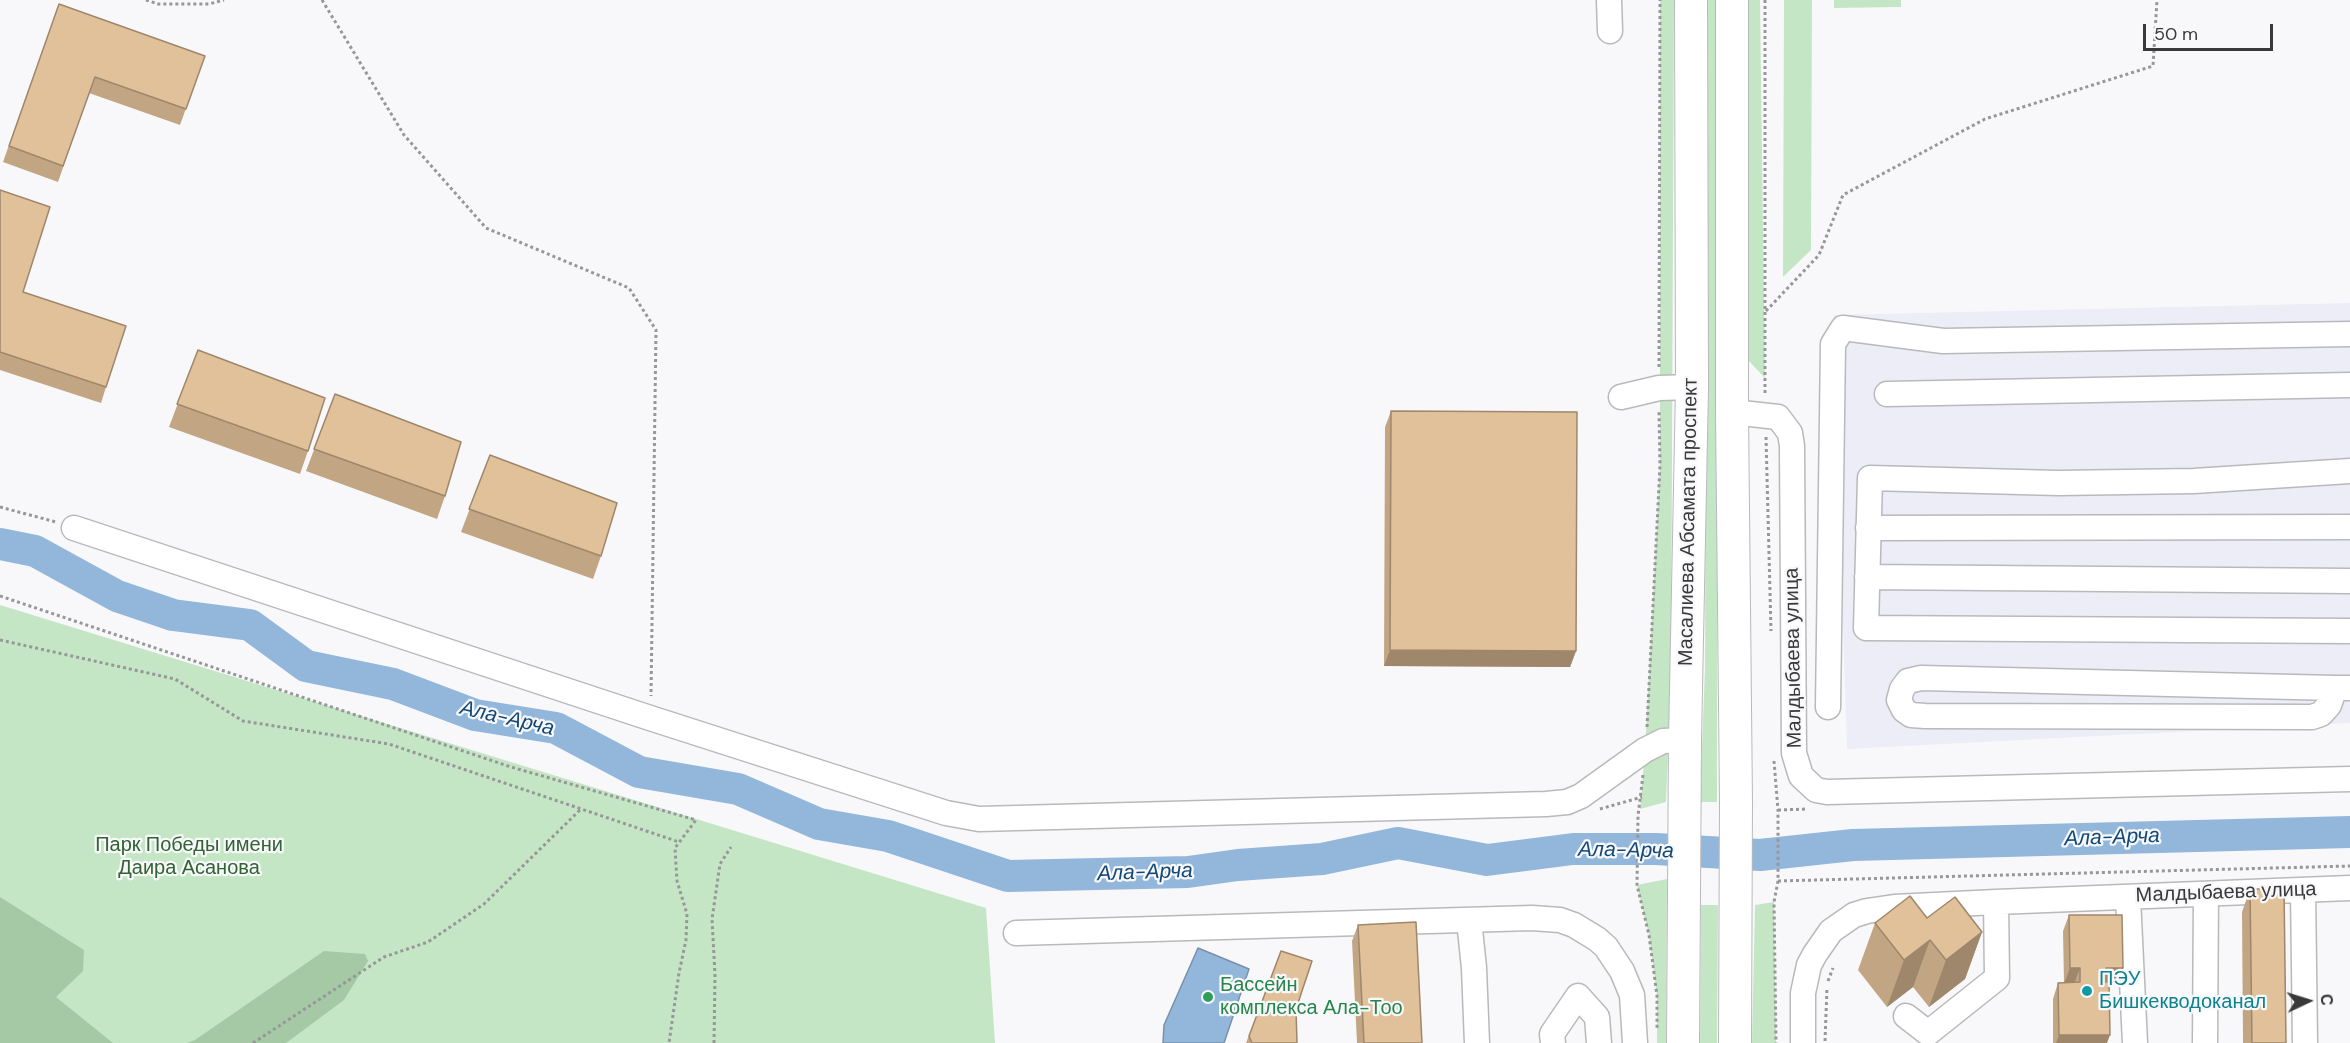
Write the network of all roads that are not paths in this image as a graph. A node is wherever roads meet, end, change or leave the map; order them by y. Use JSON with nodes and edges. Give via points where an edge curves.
{"nodes":[{"id":1,"x":1609,"y":0,"type":"edge"},
{"id":2,"x":1692,"y":0,"type":"edge"},
{"id":3,"x":1731,"y":0,"type":"edge"},
{"id":4,"x":1610,"y":31,"type":"dead end"},
{"id":5,"x":2350,"y":334,"type":"edge"},
{"id":6,"x":2350,"y":385,"type":"edge"},
{"id":7,"x":1692,"y":387,"type":"junction"},
{"id":8,"x":1887,"y":394,"type":"dead end"},
{"id":9,"x":1621,"y":397,"type":"dead end"},
{"id":10,"x":1732,"y":412,"type":"junction"},
{"id":11,"x":2350,"y":471,"type":"edge"},
{"id":12,"x":62,"y":526,"type":"road end"},
{"id":13,"x":2350,"y":527,"type":"edge"},
{"id":14,"x":1868,"y":528,"type":"junction"},
{"id":15,"x":1867,"y":577,"type":"junction"},
{"id":16,"x":2350,"y":581,"type":"edge"},
{"id":17,"x":2350,"y":631,"type":"edge"},
{"id":18,"x":2343,"y":688,"type":"edge"},
{"id":19,"x":1828,"y":707,"type":"dead end"},
{"id":20,"x":1685,"y":740,"type":"junction"},
{"id":21,"x":2350,"y":779,"type":"edge"},
{"id":22,"x":2350,"y":888,"type":"edge"},
{"id":23,"x":2303,"y":891,"type":"junction"},
{"id":24,"x":2206,"y":894,"type":"junction"},
{"id":25,"x":2128,"y":898,"type":"junction"},
{"id":26,"x":1996,"y":902,"type":"junction"},
{"id":27,"x":1469,"y":920,"type":"junction"},
{"id":28,"x":1016,"y":933,"type":"dead end"},
{"id":29,"x":1906,"y":1016,"type":"dead end"},
{"id":30,"x":1670,"y":1037,"type":"edge"},
{"id":31,"x":1477,"y":1043,"type":"edge"},
{"id":32,"x":1552,"y":1043,"type":"edge"},
{"id":33,"x":1599,"y":1043,"type":"edge"},
{"id":34,"x":1635,"y":1043,"type":"edge"},
{"id":35,"x":1735,"y":1043,"type":"edge"},
{"id":36,"x":1803,"y":1043,"type":"edge"},
{"id":37,"x":2135,"y":1043,"type":"edge"},
{"id":38,"x":2205,"y":1043,"type":"edge"},
{"id":39,"x":2305,"y":1043,"type":"edge"}],
"edges":[{"from":1,"to":4,"type":"street"},
{"from":2,"to":7,"type":"main road","name":"Масалиева Абсамата проспект"},
{"from":3,"to":10,"type":"main road","name":"Масалиева Абсамата проспект"},
{"from":5,"to":19,"type":"street","via":[[1943,341],[1843,328],[1833,344]]},
{"from":6,"to":8,"type":"street"},
{"from":7,"to":9,"type":"street","via":[[1659,388]]},
{"from":7,"to":20,"type":"main road","name":"Масалиева Абсамата проспект"},
{"from":10,"to":21,"type":"street","name":"Малдыбаева улица","via":[[1778,417],[1785,424],[1792,446],[1794,753],[1801,776],[1816,790]]},
{"from":10,"to":35,"type":"main road","name":"Масалиева Абсамата проспект"},
{"from":11,"to":14,"type":"street","via":[[2194,481],[2058,483],[1870,478]]},
{"from":12,"to":20,"type":"street","via":[[946,813],[979,819],[1546,804],[1581,796],[1663,741]]},
{"from":13,"to":14,"type":"street"},
{"from":14,"to":15,"type":"street"},
{"from":15,"to":16,"type":"street"},
{"from":15,"to":17,"type":"street","via":[[1866,628]]},
{"from":18,"to":18,"type":"street","via":[[1921,678],[1908,681],[1899,700],[1911,715],[1925,716],[2312,717],[2321,714]]},
{"from":20,"to":30,"type":"main road","name":"Масалиева Абсамата проспект","via":[[1683,905]]},
{"from":22,"to":23,"type":"street","name":"Малдыбаева улица"},
{"from":23,"to":24,"type":"street","name":"Малдыбаева улица"},
{"from":23,"to":39,"type":"street"},
{"from":24,"to":25,"type":"street","name":"Малдыбаева улица"},
{"from":24,"to":38,"type":"street"},
{"from":25,"to":26,"type":"street","name":"Малдыбаева улица"},
{"from":25,"to":37,"type":"street"},
{"from":26,"to":29,"type":"street","via":[[1997,978],[1928,1033]]},
{"from":26,"to":36,"type":"street","name":"Малдыбаева улица","via":[[1879,909],[1844,921],[1822,942],[1809,965],[1803,993]]},
{"from":27,"to":28,"type":"street"},
{"from":27,"to":31,"type":"street"},
{"from":27,"to":34,"type":"street","via":[[1560,920],[1596,939],[1606,947],[1628,983]]},
{"from":32,"to":33,"type":"street","via":[[1552,1034],[1578,996],[1597,1017]]}]}
